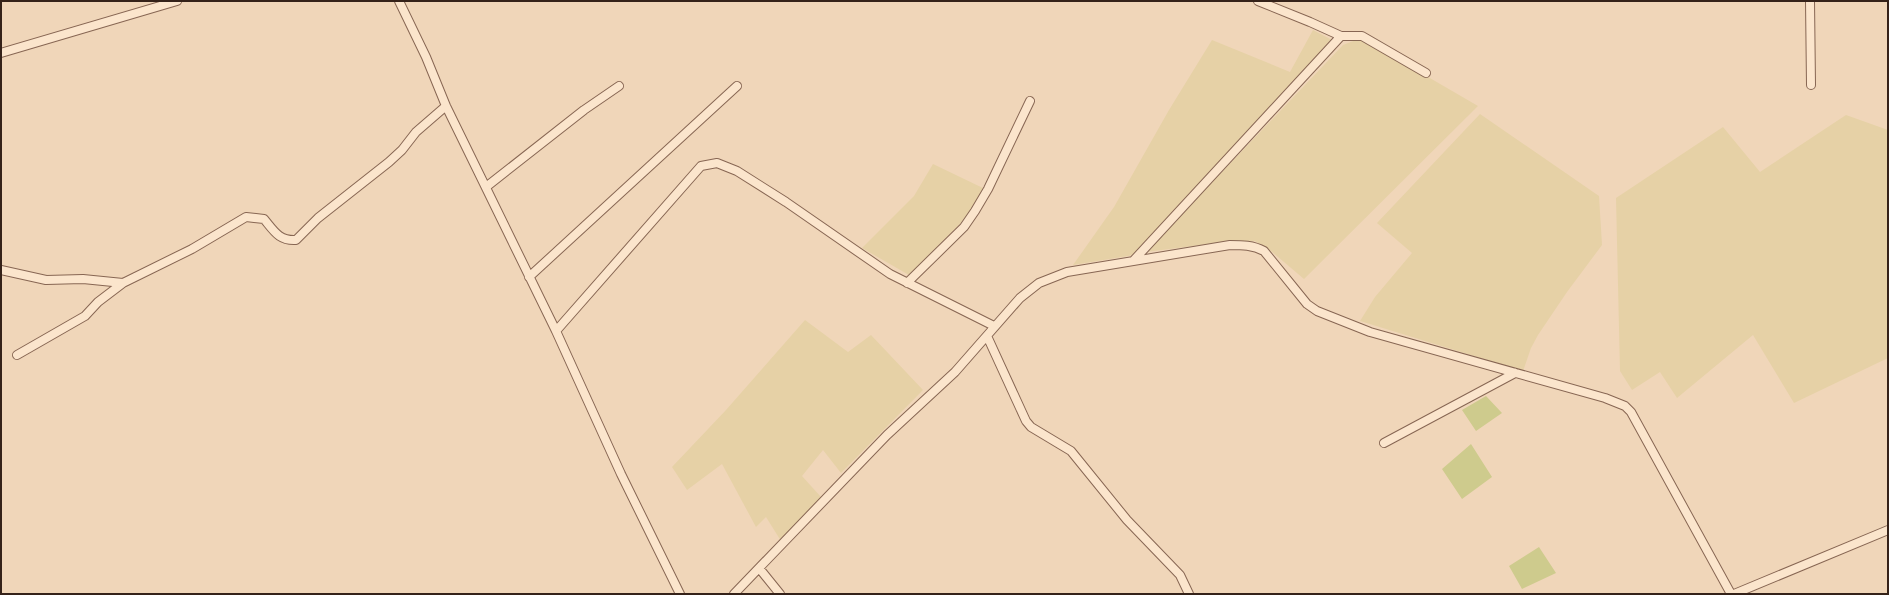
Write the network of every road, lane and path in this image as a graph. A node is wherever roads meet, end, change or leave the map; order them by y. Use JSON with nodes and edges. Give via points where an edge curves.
{"nodes":[{"id":1,"x":176,"y":1,"type":"edge"},
{"id":2,"x":399,"y":1,"type":"edge"},
{"id":3,"x":1258,"y":1,"type":"edge"},
{"id":4,"x":1810,"y":1,"type":"edge"},
{"id":5,"x":1341,"y":36,"type":"junction"},
{"id":6,"x":1,"y":53,"type":"edge"},
{"id":7,"x":1426,"y":74,"type":"dead end"},
{"id":8,"x":1811,"y":85,"type":"dead end"},
{"id":9,"x":619,"y":86,"type":"dead end"},
{"id":10,"x":737,"y":86,"type":"dead end"},
{"id":11,"x":1030,"y":101,"type":"dead end"},
{"id":12,"x":446,"y":106,"type":"junction"},
{"id":13,"x":486,"y":187,"type":"junction"},
{"id":14,"x":1134,"y":260,"type":"junction"},
{"id":15,"x":1,"y":270,"type":"edge"},
{"id":16,"x":529,"y":276,"type":"junction"},
{"id":17,"x":123,"y":283,"type":"junction"},
{"id":18,"x":907,"y":283,"type":"junction"},
{"id":19,"x":994,"y":326,"type":"junction"},
{"id":20,"x":556,"y":331,"type":"junction"},
{"id":21,"x":987,"y":336,"type":"junction"},
{"id":22,"x":17,"y":355,"type":"dead end"},
{"id":23,"x":1515,"y":373,"type":"junction"},
{"id":24,"x":1384,"y":444,"type":"dead end"},
{"id":25,"x":1888,"y":530,"type":"edge"},
{"id":26,"x":759,"y":568,"type":"junction"},
{"id":27,"x":680,"y":594,"type":"edge"},
{"id":28,"x":734,"y":594,"type":"edge"},
{"id":29,"x":780,"y":594,"type":"edge"},
{"id":30,"x":1189,"y":594,"type":"edge"},
{"id":31,"x":1732,"y":594,"type":"edge"}],
"edges":[{"from":1,"to":6,"type":"street"},
{"from":2,"to":12,"type":"street"},
{"from":3,"to":5,"type":"street"},
{"from":4,"to":8,"type":"street"},
{"from":5,"to":7,"type":"street","via":[[1362,36]]},
{"from":5,"to":14,"type":"street"},
{"from":9,"to":13,"type":"street","via":[[584,110]]},
{"from":10,"to":16,"type":"street"},
{"from":11,"to":18,"type":"street","via":[[975,211],[964,227]]},
{"from":12,"to":13,"type":"street"},
{"from":12,"to":17,"type":"street","via":[[416,132],[389,162],[318,218],[296,240],[286,240],[277,236],[264,219],[246,217],[192,249]]},
{"from":13,"to":16,"type":"street"},
{"from":14,"to":19,"type":"street","via":[[1052,276],[1020,298]]},
{"from":14,"to":23,"type":"street","via":[[1230,245],[1259,248],[1270,256],[1307,304],[1317,311],[1370,332]]},
{"from":15,"to":17,"type":"street","via":[[46,280],[83,279]]},
{"from":16,"to":20,"type":"street"},
{"from":17,"to":22,"type":"street","via":[[85,316]]},
{"from":18,"to":19,"type":"street"},
{"from":18,"to":20,"type":"street","via":[[737,171],[718,163],[707,164],[701,166]]},
{"from":19,"to":21,"type":"street"},
{"from":20,"to":27,"type":"street","via":[[621,474]]},
{"from":21,"to":26,"type":"street","via":[[955,372],[887,435]]},
{"from":21,"to":30,"type":"street","via":[[1031,427],[1071,451],[1127,520],[1180,575]]},
{"from":23,"to":24,"type":"street"},
{"from":23,"to":31,"type":"street","via":[[1605,398],[1625,406],[1631,412]]},
{"from":25,"to":31,"type":"street"},
{"from":26,"to":28,"type":"street"},
{"from":26,"to":29,"type":"street"}]}
